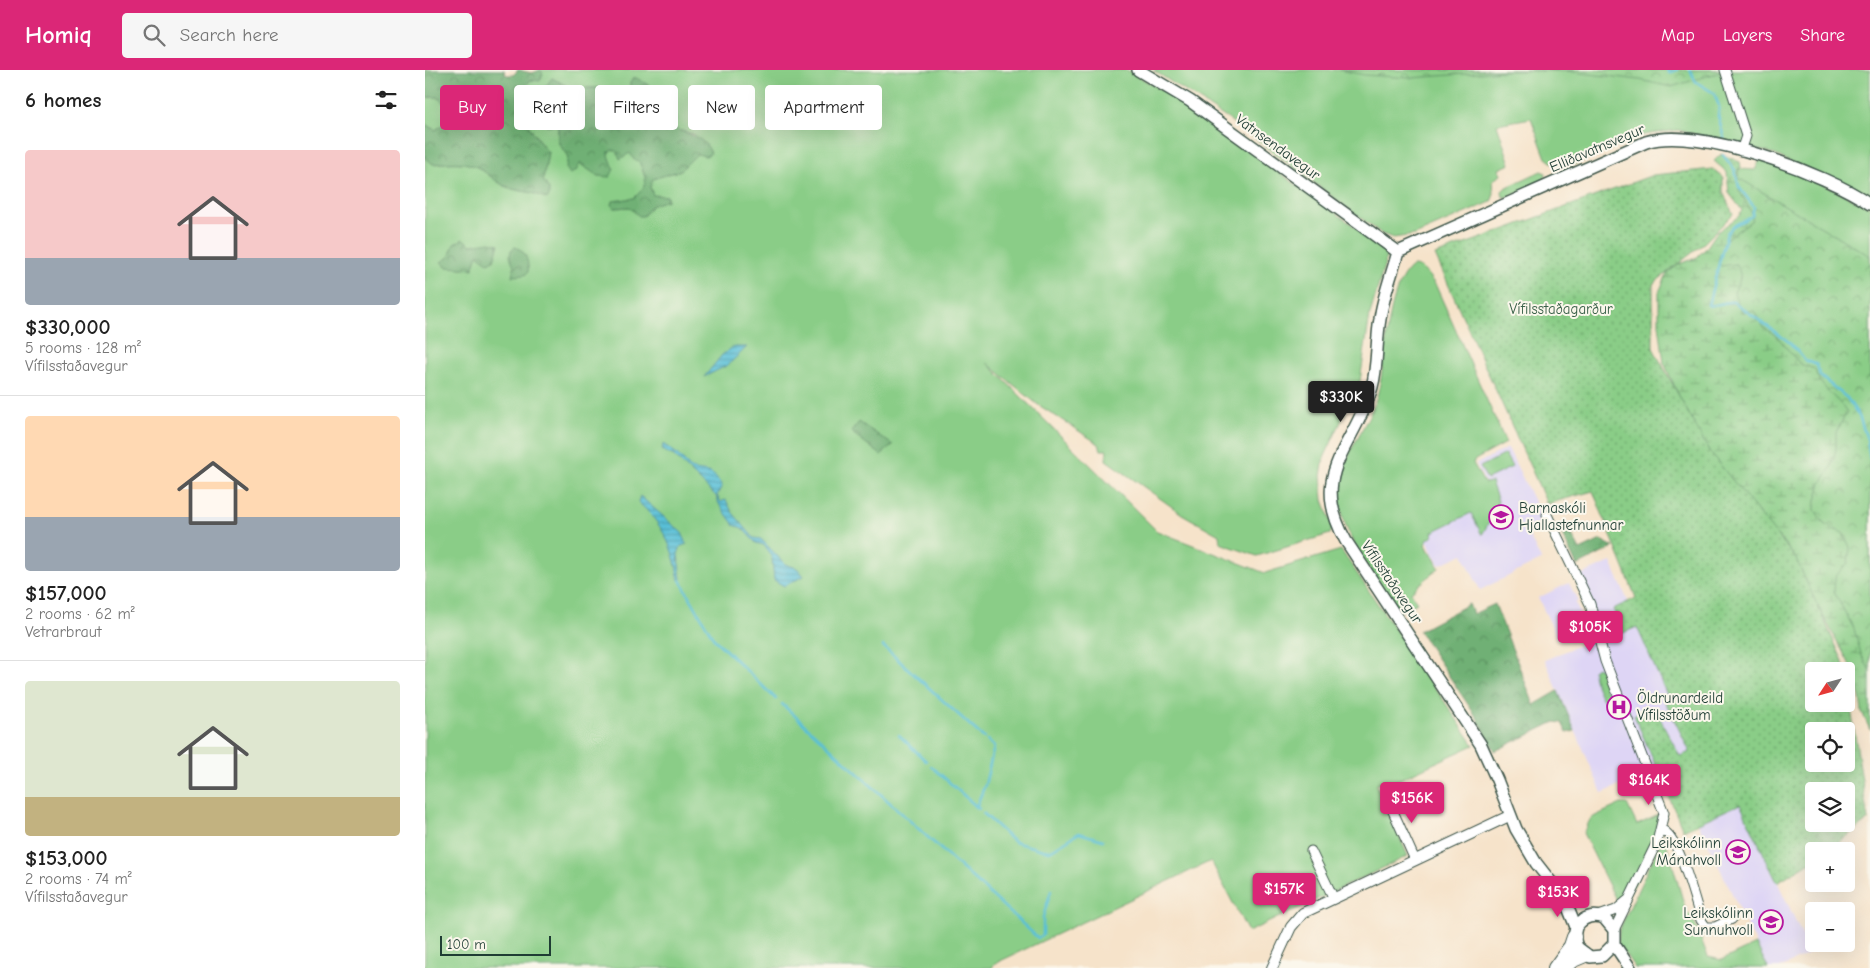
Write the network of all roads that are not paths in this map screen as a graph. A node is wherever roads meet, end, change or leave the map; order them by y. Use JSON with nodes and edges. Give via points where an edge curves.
{"nodes":[{"id":1,"x":1138,"y":70,"type":"edge"},
{"id":2,"x":1725,"y":70,"type":"edge"},
{"id":3,"x":1741,"y":151,"type":"junction"},
{"id":4,"x":1870,"y":204,"type":"edge"},
{"id":5,"x":1398,"y":252,"type":"junction"},
{"id":6,"x":1547,"y":515,"type":"dead end"},
{"id":7,"x":1387,"y":798,"type":"dead end"},
{"id":8,"x":1509,"y":816,"type":"junction"},
{"id":9,"x":1662,"y":830,"type":"junction"},
{"id":10,"x":1311,"y":851,"type":"dead end"},
{"id":11,"x":1415,"y":860,"type":"junction"},
{"id":12,"x":1333,"y":898,"type":"junction"},
{"id":13,"x":1630,"y":898,"type":"junction"},
{"id":14,"x":1565,"y":900,"type":"junction"},
{"id":15,"x":1595,"y":916,"type":"junction"},
{"id":16,"x":1732,"y":919,"type":"dead end"},
{"id":17,"x":1614,"y":930,"type":"junction"},
{"id":18,"x":1575,"y":932,"type":"junction"},
{"id":19,"x":1614,"y":944,"type":"junction"},
{"id":20,"x":1607,"y":953,"type":"junction"},
{"id":21,"x":1585,"y":955,"type":"junction"},
{"id":22,"x":1629,"y":967,"type":"edge"},
{"id":23,"x":1272,"y":968,"type":"edge"},
{"id":24,"x":1555,"y":968,"type":"edge"},
{"id":25,"x":1565,"y":968,"type":"edge"}],
"edges":[{"from":1,"to":5,"type":"main road","name":"Vatnsendavegur","via":[[1191,102]]},
{"from":2,"to":3,"type":"street","via":[[1746,136]]},
{"from":3,"to":4,"type":"main road","name":"Elliðavatnsvegur","via":[[1804,172]]},
{"from":3,"to":5,"type":"main road","name":"Elliðavatnsvegur","via":[[1691,139],[1654,140]]},
{"from":5,"to":8,"type":"main road","name":"Vífilsstaðavegur","via":[[1381,311],[1371,387],[1334,469],[1331,495],[1334,514],[1346,541],[1481,745]]},
{"from":6,"to":9,"type":"street","via":[[1590,604],[1605,661],[1662,806]]},
{"from":7,"to":11,"type":"street"},
{"from":8,"to":11,"type":"street"},
{"from":8,"to":14,"type":"main road","name":"Vífilsstaðavegur","via":[[1536,862]]},
{"from":9,"to":13,"type":"street"},
{"from":9,"to":16,"type":"street","via":[[1669,833],[1675,846],[1706,927],[1715,927]]},
{"from":10,"to":12,"type":"street"},
{"from":11,"to":12,"type":"street"},
{"from":12,"to":23,"type":"street","via":[[1295,920]]},
{"from":13,"to":15,"type":"street","via":[[1616,910]]},
{"from":13,"to":17,"type":"street"},
{"from":14,"to":15,"type":"main road","name":"Vífilsstaðavegur"},
{"from":14,"to":18,"type":"main road","name":"Vífilsstaðavegur"},
{"from":15,"to":17,"type":"main road","name":"Vífilsstaðavegur","via":[[1609,921]]},
{"from":15,"to":18,"type":"main road","via":[[1580,922]]},
{"from":17,"to":19,"type":"main road"},
{"from":18,"to":21,"type":"main road","name":"Vífilsstaðavegur","via":[[1577,947]]},
{"from":18,"to":24,"type":"highway","via":[[1571,946]]},
{"from":19,"to":20,"type":"main road"},
{"from":19,"to":22,"type":"main road"},
{"from":20,"to":21,"type":"main road","via":[[1596,957]]},
{"from":20,"to":22,"type":"main road"},
{"from":21,"to":25,"type":"highway","via":[[1571,961]]}]}
